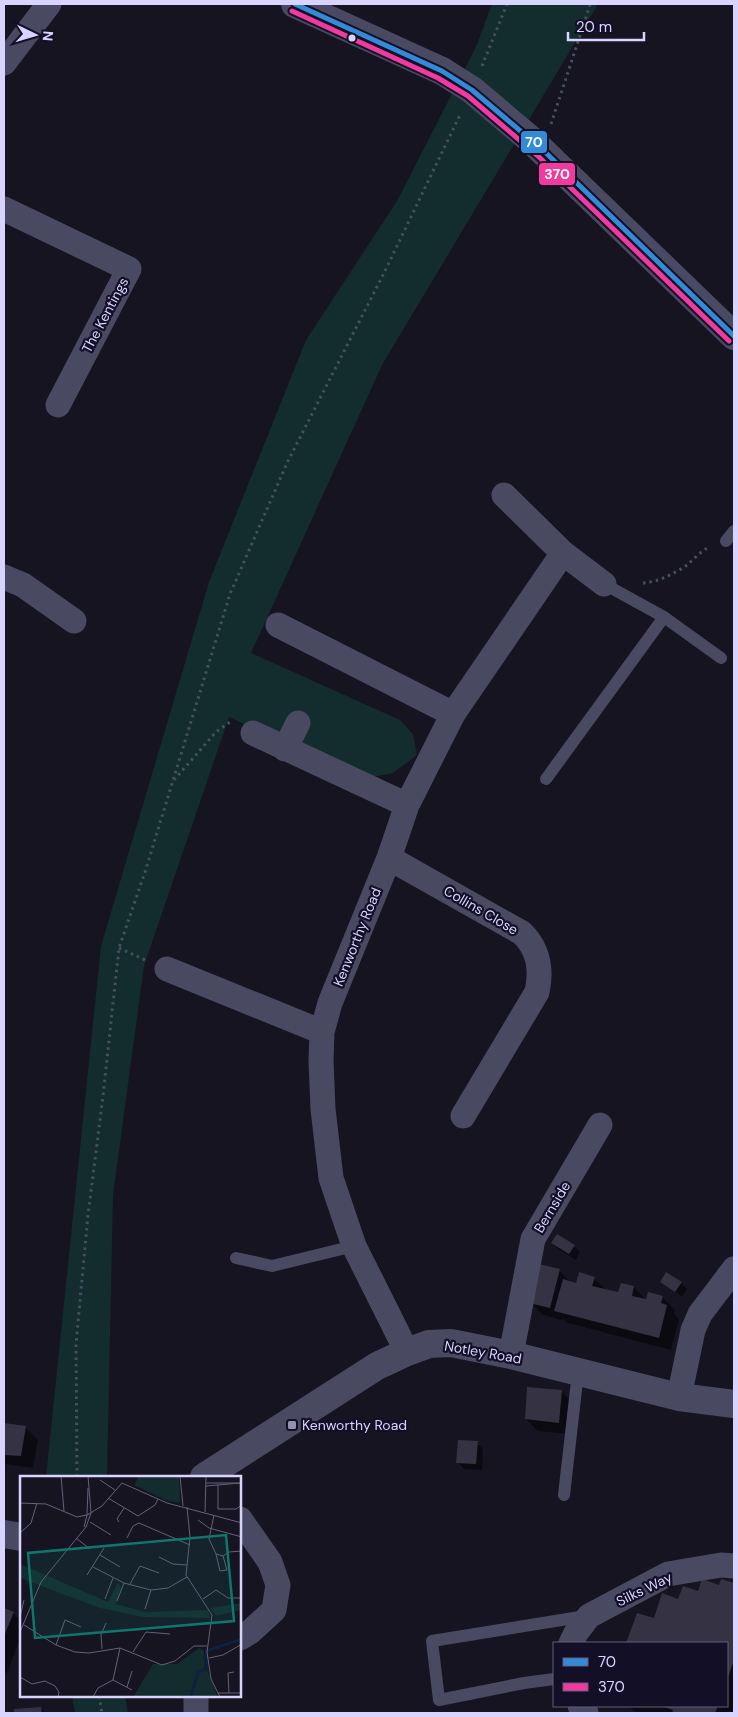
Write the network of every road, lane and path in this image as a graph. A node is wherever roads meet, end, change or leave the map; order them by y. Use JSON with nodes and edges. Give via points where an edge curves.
{"nodes":[{"id":1,"x":49,"y":4,"type":"edge"},
{"id":2,"x":589,"y":4,"type":"edge"},
{"id":3,"x":309,"y":7,"type":"edge"},
{"id":4,"x":4,"y":62,"type":"edge"},
{"id":5,"x":537,"y":145,"type":"junction"},
{"id":6,"x":4,"y":209,"type":"edge"},
{"id":7,"x":734,"y":336,"type":"edge"},
{"id":8,"x":58,"y":405,"type":"dead end"},
{"id":9,"x":504,"y":495,"type":"dead end"},
{"id":10,"x":734,"y":531,"type":"edge"},
{"id":11,"x":726,"y":541,"type":"joint"},
{"id":12,"x":563,"y":553,"type":"junction"},
{"id":13,"x":4,"y":577,"type":"edge"},
{"id":14,"x":604,"y":584,"type":"junction"},
{"id":15,"x":664,"y":617,"type":"junction"},
{"id":16,"x":74,"y":621,"type":"dead end"},
{"id":17,"x":278,"y":625,"type":"dead end"},
{"id":18,"x":721,"y":658,"type":"dead end"},
{"id":19,"x":453,"y":714,"type":"junction"},
{"id":20,"x":298,"y":723,"type":"dead end"},
{"id":21,"x":253,"y":734,"type":"joint"},
{"id":22,"x":286,"y":749,"type":"junction"},
{"id":23,"x":546,"y":779,"type":"dead end"},
{"id":24,"x":172,"y":783,"type":"dead end"},
{"id":25,"x":407,"y":805,"type":"junction"},
{"id":26,"x":389,"y":858,"type":"junction"},
{"id":27,"x":166,"y":969,"type":"dead end"},
{"id":28,"x":322,"y":1032,"type":"junction"},
{"id":29,"x":462,"y":1116,"type":"dead end"},
{"id":30,"x":600,"y":1125,"type":"dead end"},
{"id":31,"x":354,"y":1246,"type":"junction"},
{"id":32,"x":236,"y":1258,"type":"dead end"},
{"id":33,"x":734,"y":1268,"type":"edge"},
{"id":34,"x":406,"y":1352,"type":"junction"},
{"id":35,"x":511,"y":1355,"type":"junction"},
{"id":36,"x":578,"y":1372,"type":"junction"},
{"id":37,"x":679,"y":1397,"type":"junction"},
{"id":38,"x":734,"y":1404,"type":"edge"},
{"id":39,"x":208,"y":1476,"type":"edge"},
{"id":40,"x":564,"y":1495,"type":"dead end"},
{"id":41,"x":241,"y":1520,"type":"edge"},
{"id":42,"x":4,"y":1534,"type":"edge"},
{"id":43,"x":20,"y":1537,"type":"edge"},
{"id":44,"x":734,"y":1566,"type":"edge"},
{"id":45,"x":589,"y":1616,"type":"junction"},
{"id":46,"x":241,"y":1637,"type":"edge"},
{"id":47,"x":572,"y":1642,"type":"edge"},
{"id":48,"x":553,"y":1679,"type":"edge"},
{"id":49,"x":99,"y":1697,"type":"edge"},
{"id":50,"x":196,"y":1697,"type":"edge"},
{"id":51,"x":102,"y":1713,"type":"edge"},
{"id":52,"x":196,"y":1713,"type":"edge"}],
"edges":[{"from":1,"to":4,"type":"street"},
{"from":2,"to":5,"type":"path"},
{"from":3,"to":5,"type":"street","bridge":true,"via":[[442,71],[472,90]]},
{"from":5,"to":7,"type":"street"},
{"from":6,"to":8,"type":"street","name":"The Kentings","via":[[129,269]]},
{"from":9,"to":12,"type":"street"},
{"from":10,"to":11,"type":"lane"},
{"from":11,"to":14,"type":"path","via":[[706,548],[685,566],[651,582],[639,583],[622,578]]},
{"from":12,"to":14,"type":"street"},
{"from":12,"to":19,"type":"street","name":"Kenworthy Road"},
{"from":13,"to":16,"type":"street","via":[[23,585]]},
{"from":14,"to":15,"type":"lane"},
{"from":15,"to":18,"type":"lane"},
{"from":15,"to":23,"type":"lane"},
{"from":17,"to":19,"type":"street"},
{"from":19,"to":25,"type":"street","name":"Kenworthy Road"},
{"from":20,"to":22,"type":"street"},
{"from":21,"to":22,"type":"street"},
{"from":21,"to":24,"type":"path","via":[[242,713],[216,732]]},
{"from":22,"to":25,"type":"street"},
{"from":25,"to":26,"type":"street","name":"Kenworthy Road"},
{"from":26,"to":28,"type":"street","name":"Kenworthy Road","via":[[330,1003]]},
{"from":26,"to":29,"type":"street","name":"Collins Close","via":[[522,933],[536,951],[540,979],[537,992]]},
{"from":27,"to":28,"type":"street"},
{"from":28,"to":31,"type":"street","name":"Kenworthy Road","via":[[323,1109],[331,1178]]},
{"from":30,"to":35,"type":"street","name":"Bernside","via":[[533,1239]]},
{"from":31,"to":32,"type":"lane","via":[[272,1266]]},
{"from":31,"to":34,"type":"street","name":"Kenworthy Road"},
{"from":33,"to":37,"type":"street","via":[[700,1314],[693,1330]]},
{"from":34,"to":35,"type":"street","name":"Notley Road","via":[[428,1344],[451,1343]]},
{"from":34,"to":39,"type":"street","name":"Notley Road","via":[[377,1366]]},
{"from":35,"to":36,"type":"street","name":"Notley Road"},
{"from":36,"to":37,"type":"street","name":"Notley Road"},
{"from":36,"to":40,"type":"lane"},
{"from":37,"to":38,"type":"street","name":"Notley Road"},
{"from":41,"to":46,"type":"street","via":[[270,1562],[278,1585],[274,1610]]},
{"from":42,"to":43,"type":"street"},
{"from":44,"to":45,"type":"street","name":"Silks Way","via":[[721,1565],[668,1574]]},
{"from":45,"to":47,"type":"street","name":"Silks Way"},
{"from":45,"to":48,"type":"lane","via":[[432,1641],[439,1700]]},
{"from":49,"to":51,"type":"path"},
{"from":50,"to":52,"type":"street"}]}
